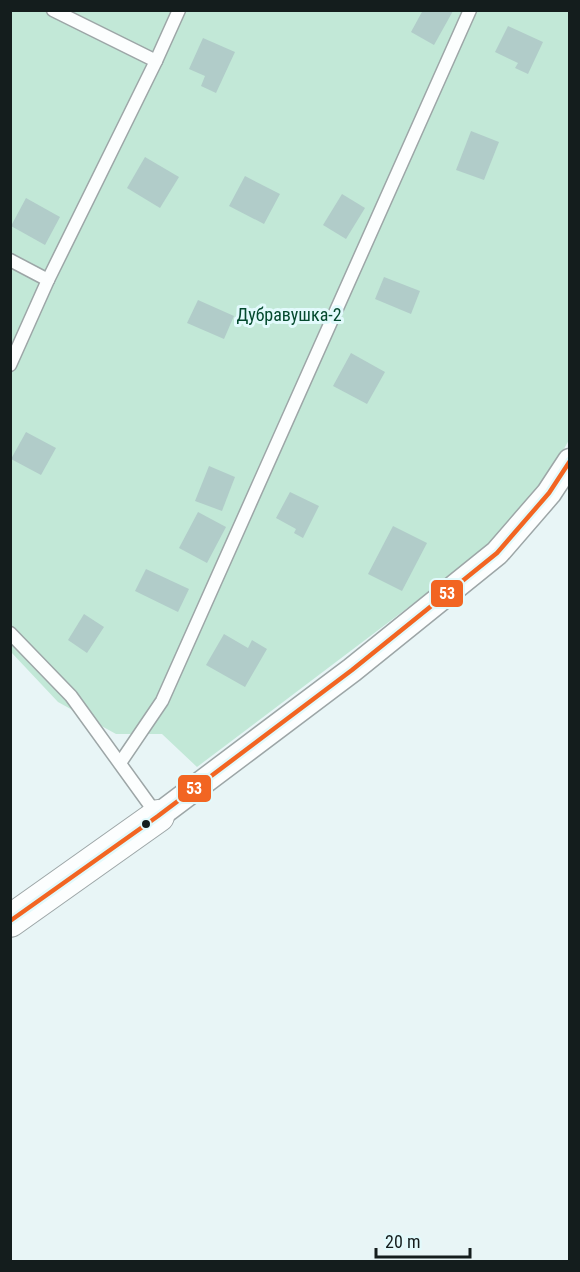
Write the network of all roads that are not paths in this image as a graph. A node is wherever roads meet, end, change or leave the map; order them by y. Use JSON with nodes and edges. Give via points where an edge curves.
{"nodes":[{"id":1,"x":53,"y":10,"type":"edge"},
{"id":2,"x":179,"y":10,"type":"edge"},
{"id":3,"x":470,"y":10,"type":"edge"},
{"id":4,"x":156,"y":61,"type":"junction"},
{"id":5,"x":10,"y":260,"type":"edge"},
{"id":6,"x":48,"y":280,"type":"junction"},
{"id":7,"x":10,"y":365,"type":"edge"},
{"id":8,"x":570,"y":461,"type":"edge"},
{"id":9,"x":10,"y":633,"type":"edge"},
{"id":10,"x":120,"y":763,"type":"junction"},
{"id":11,"x":158,"y":816,"type":"junction"},
{"id":12,"x":10,"y":921,"type":"edge"}],
"edges":[{"from":1,"to":4,"type":"lane"},
{"from":2,"to":4,"type":"lane"},
{"from":3,"to":10,"type":"lane","via":[[162,701]]},
{"from":4,"to":6,"type":"lane"},
{"from":5,"to":6,"type":"lane"},
{"from":6,"to":7,"type":"lane"},
{"from":8,"to":11,"type":"street","via":[[549,493],[497,553],[352,670]]},
{"from":9,"to":10,"type":"lane","via":[[71,696]]},
{"from":10,"to":11,"type":"lane"},
{"from":11,"to":12,"type":"street"}]}
